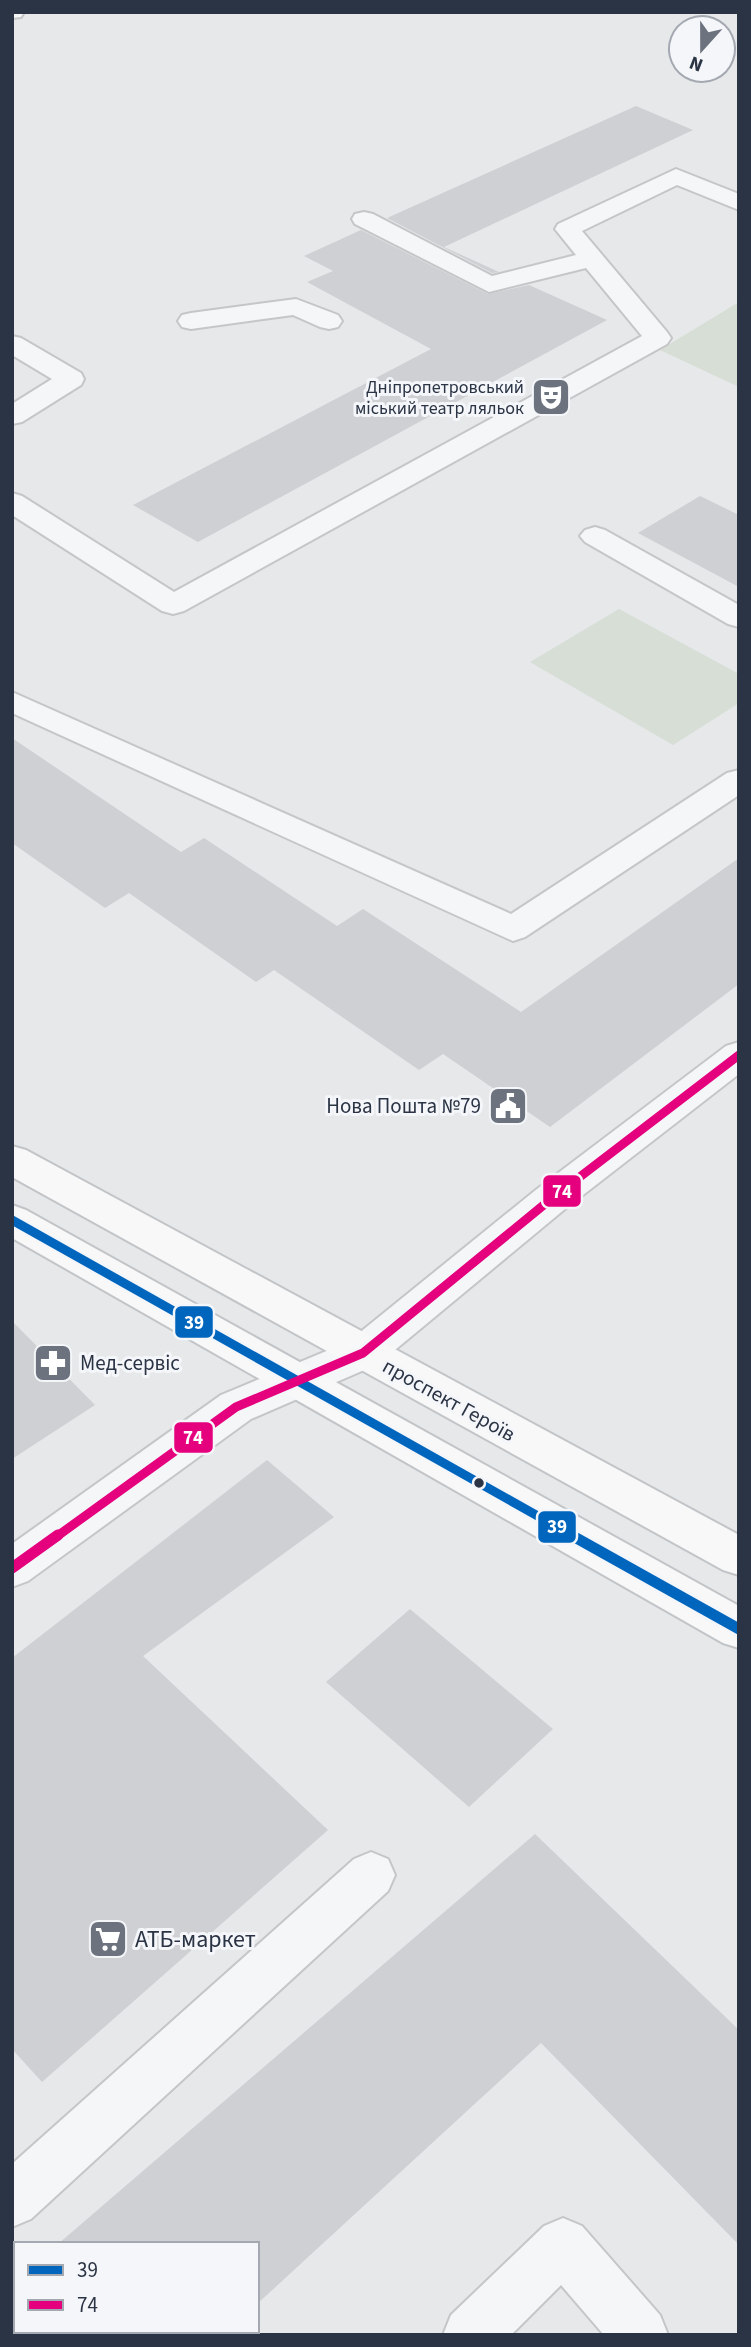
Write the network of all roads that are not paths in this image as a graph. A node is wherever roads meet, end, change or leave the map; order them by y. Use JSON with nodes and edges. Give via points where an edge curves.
{"nodes":[{"id":1,"x":739,"y":203,"type":"edge"},
{"id":2,"x":364,"y":219,"type":"dead end"},
{"id":3,"x":592,"y":259,"type":"junction"},
{"id":4,"x":191,"y":321,"type":"dead end"},
{"id":5,"x":329,"y":321,"type":"dead end"},
{"id":6,"x":12,"y":344,"type":"edge"},
{"id":7,"x":12,"y":416,"type":"edge"},
{"id":8,"x":12,"y":502,"type":"edge"},
{"id":9,"x":595,"y":536,"type":"dead end"},
{"id":10,"x":739,"y":618,"type":"edge"},
{"id":11,"x":12,"y":701,"type":"edge"},
{"id":12,"x":739,"y":780,"type":"edge"},
{"id":13,"x":739,"y":1055,"type":"edge"},
{"id":14,"x":12,"y":1160,"type":"edge"},
{"id":15,"x":12,"y":1220,"type":"edge"},
{"id":16,"x":363,"y":1353,"type":"junction"},
{"id":17,"x":299,"y":1381,"type":"junction"},
{"id":18,"x":739,"y":1557,"type":"edge"},
{"id":19,"x":12,"y":1568,"type":"edge"},
{"id":20,"x":739,"y":1629,"type":"edge"},
{"id":21,"x":372,"y":1875,"type":"dead end"},
{"id":22,"x":12,"y":2200,"type":"edge"},
{"id":23,"x":471,"y":2335,"type":"edge"},
{"id":24,"x":640,"y":2335,"type":"edge"}],
"edges":[{"from":1,"to":3,"type":"street","via":[[676,176],[567,229]]},
{"from":2,"to":3,"type":"street","via":[[489,284]]},
{"from":3,"to":8,"type":"street","via":[[658,338],[173,605]]},
{"from":4,"to":5,"type":"street","via":[[296,307]]},
{"from":6,"to":7,"type":"street","via":[[71,379]]},
{"from":9,"to":10,"type":"street"},
{"from":11,"to":12,"type":"street","via":[[513,929]]},
{"from":13,"to":16,"type":"street","via":[[551,1199]]},
{"from":14,"to":16,"type":"main road","name":"проспект Героїв"},
{"from":15,"to":17,"type":"main road"},
{"from":16,"to":17,"type":"street"},
{"from":16,"to":18,"type":"main road","name":"проспект Героїв"},
{"from":17,"to":19,"type":"street","via":[[236,1407]]},
{"from":17,"to":20,"type":"main road"},
{"from":21,"to":22,"type":"street"},
{"from":23,"to":24,"type":"street","via":[[563,2245]]}]}
